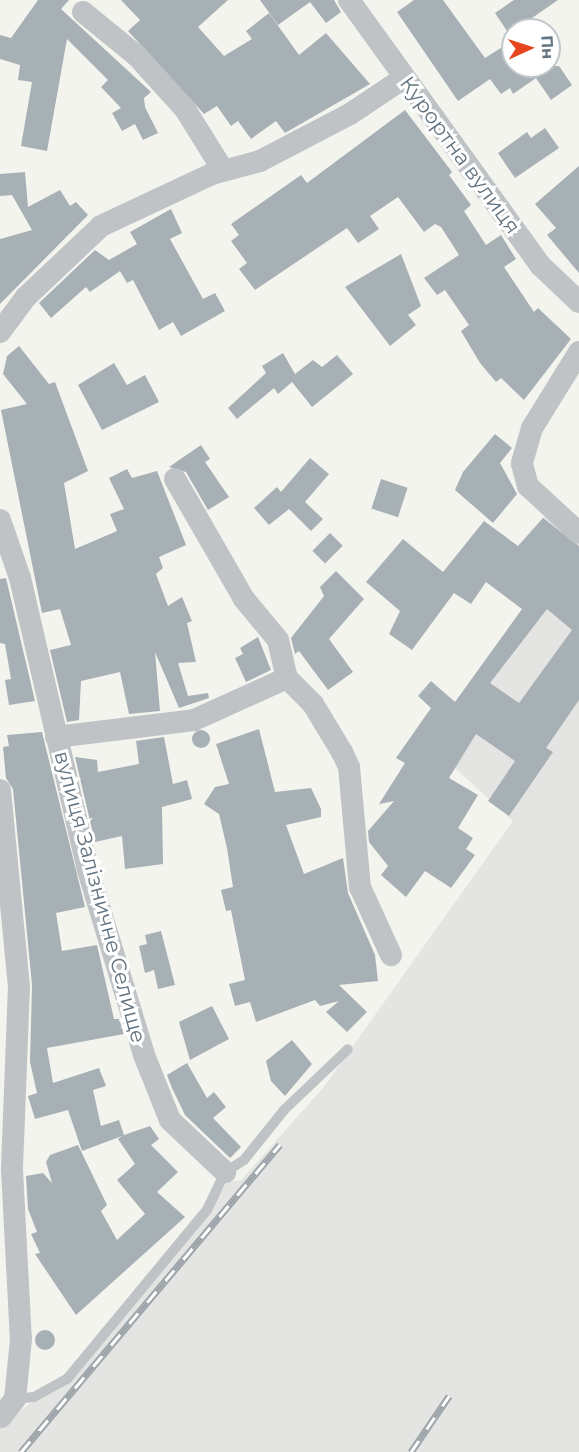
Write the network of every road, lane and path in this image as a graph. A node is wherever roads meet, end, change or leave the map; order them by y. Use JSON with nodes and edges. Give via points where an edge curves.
{"nodes":[{"id":1,"x":349,"y":0,"type":"edge"},
{"id":2,"x":83,"y":12,"type":"dead end"},
{"id":3,"x":405,"y":78,"type":"junction"},
{"id":4,"x":223,"y":170,"type":"junction"},
{"id":5,"x":579,"y":302,"type":"edge"},
{"id":6,"x":0,"y":332,"type":"edge"},
{"id":7,"x":579,"y":352,"type":"edge"},
{"id":8,"x":175,"y":479,"type":"dead end"},
{"id":9,"x":0,"y":520,"type":"edge"},
{"id":10,"x":579,"y":533,"type":"edge"},
{"id":11,"x":287,"y":678,"type":"junction"},
{"id":12,"x":56,"y":737,"type":"junction"},
{"id":13,"x":0,"y":790,"type":"edge"},
{"id":14,"x":391,"y":955,"type":"dead end"},
{"id":15,"x":348,"y":1049,"type":"dead end"},
{"id":16,"x":225,"y":1172,"type":"junction"},
{"id":17,"x":15,"y":1399,"type":"junction"},
{"id":18,"x":0,"y":1417,"type":"edge"}],
"edges":[{"from":1,"to":3,"type":"street","name":"Курортна вулиця"},
{"from":2,"to":4,"type":"street","via":[[137,56],[185,110]]},
{"from":3,"to":4,"type":"street","via":[[351,114],[260,161]]},
{"from":3,"to":5,"type":"street","name":"Курортна вулиця","via":[[540,265]]},
{"from":4,"to":6,"type":"street","via":[[101,226],[26,297]]},
{"from":7,"to":10,"type":"street","via":[[532,428],[522,465],[528,486]]},
{"from":8,"to":11,"type":"street","via":[[244,599],[278,640]]},
{"from":9,"to":12,"type":"street","name":"вулиця Залізничне Селище","via":[[20,578]]},
{"from":11,"to":12,"type":"street","name":"вулиця Залізничне Селище","via":[[194,720]]},
{"from":11,"to":14,"type":"street","via":[[313,704],[348,767],[360,887]]},
{"from":12,"to":16,"type":"street","name":"вулиця Залізничне Селище","via":[[106,934],[144,1055],[170,1120]]},
{"from":13,"to":17,"type":"street","via":[[19,986],[12,1158],[21,1339]]},
{"from":15,"to":16,"type":"lane","via":[[284,1110],[244,1160]]},
{"from":16,"to":17,"type":"lane","via":[[207,1210],[67,1379],[34,1396]]},
{"from":17,"to":18,"type":"street"}]}
